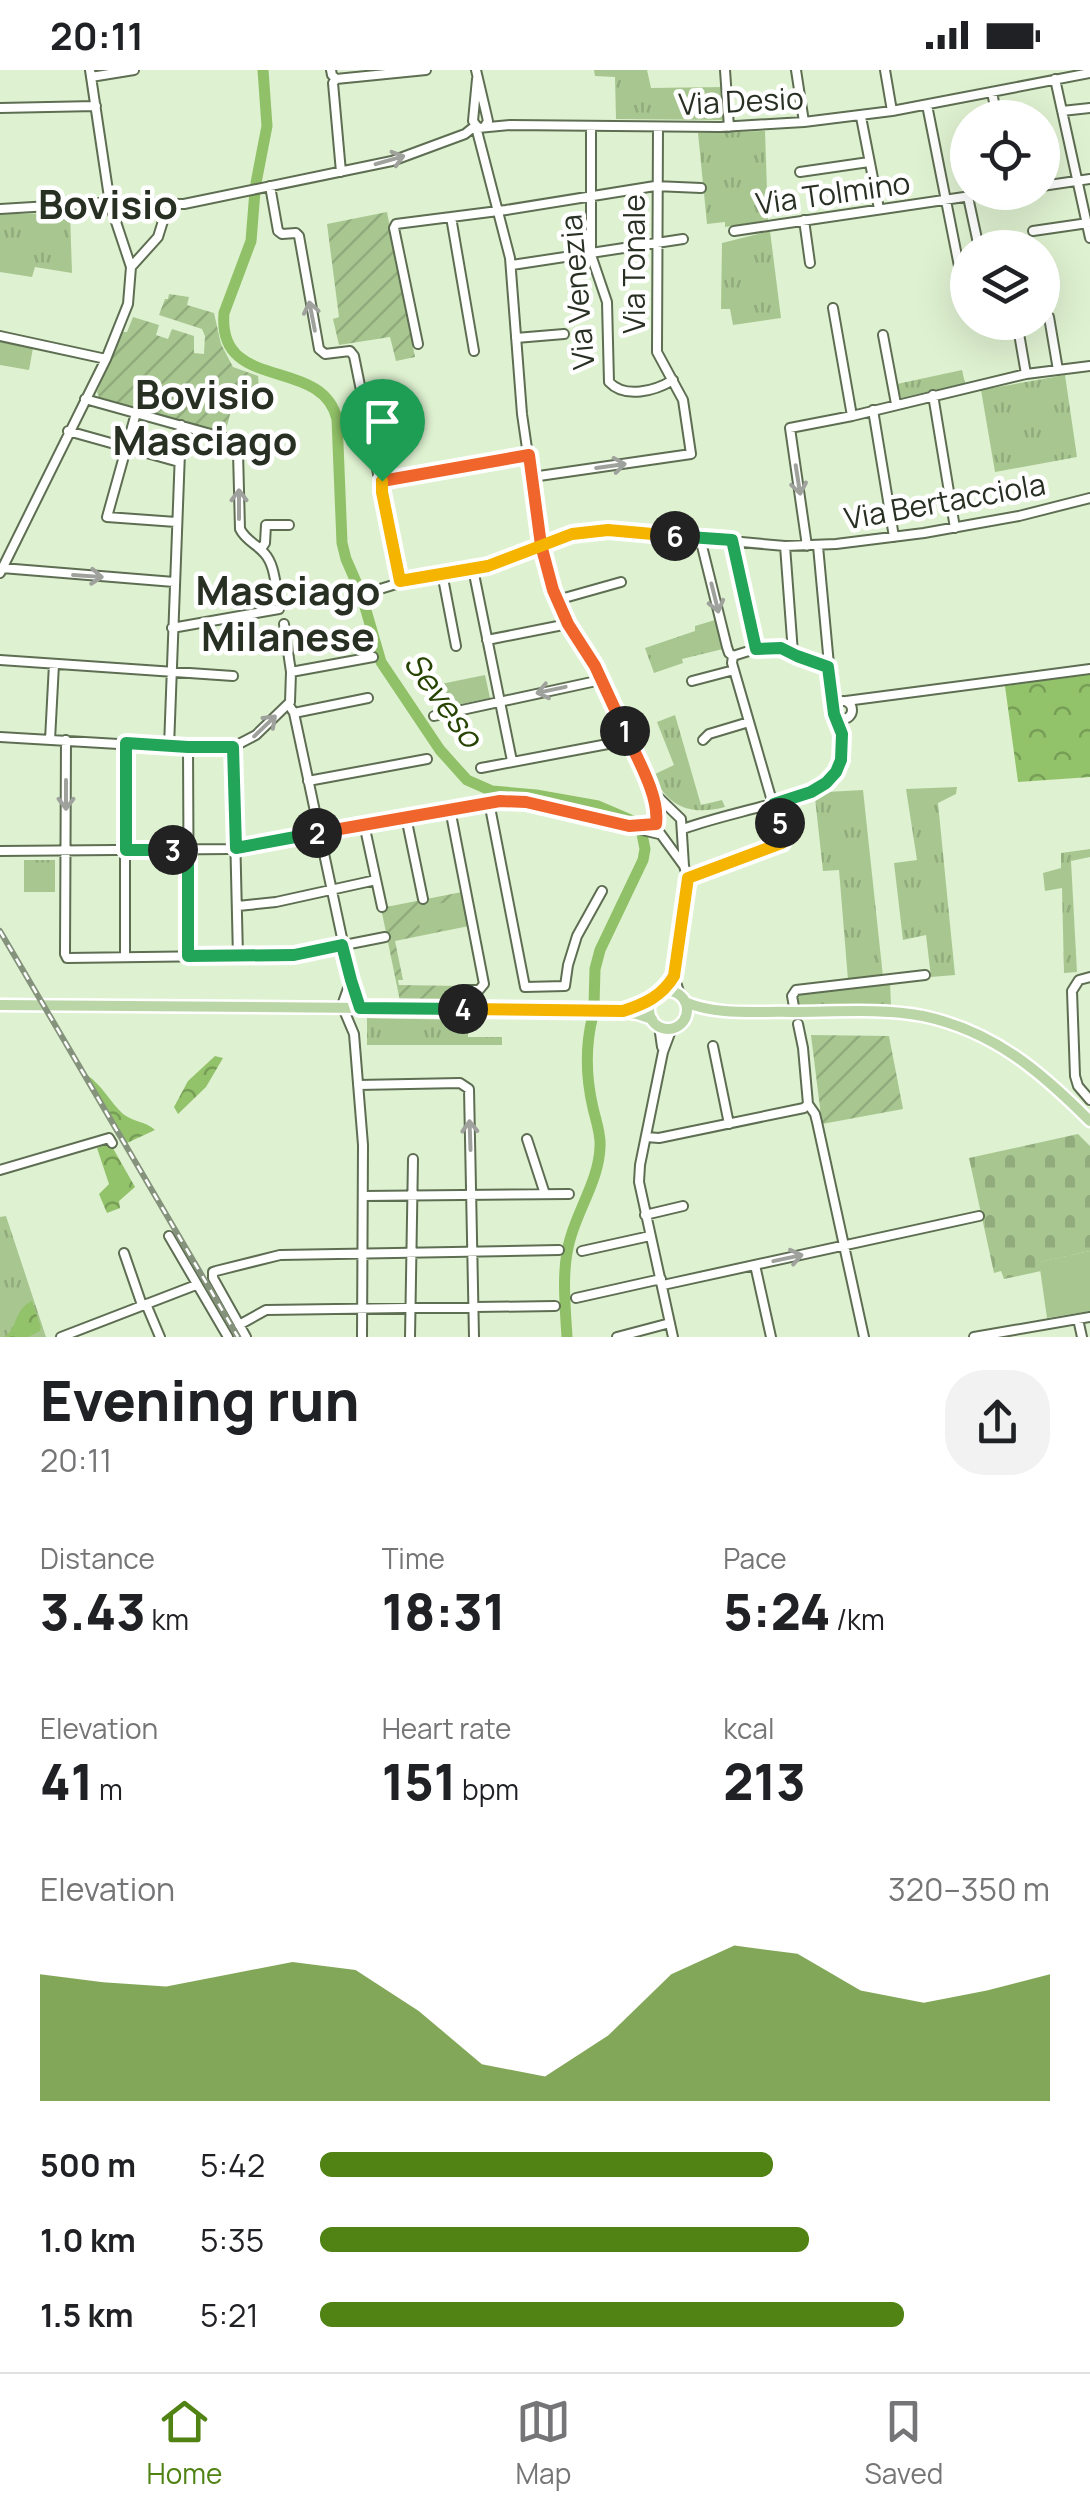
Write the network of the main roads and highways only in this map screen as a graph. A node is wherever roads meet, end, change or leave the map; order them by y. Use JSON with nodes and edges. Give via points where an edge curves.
{"nodes":[{"id":1,"x":657,"y":996,"type":"junction"},
{"id":2,"x":682,"y":999,"type":"junction"},
{"id":3,"x":0,"y":1005,"type":"edge"},
{"id":4,"x":623,"y":1011,"type":"junction"},
{"id":5,"x":715,"y":1011,"type":"junction"},
{"id":6,"x":655,"y":1023,"type":"junction"},
{"id":7,"x":677,"y":1026,"type":"junction"},
{"id":8,"x":1090,"y":1122,"type":"edge"}],
"edges":[{"from":1,"to":2,"type":"main road","via":[[673,992]]},
{"from":1,"to":4,"type":"main road"},
{"from":1,"to":6,"type":"main road","via":[[650,1008]]},
{"from":2,"to":5,"type":"main road"},
{"from":2,"to":7,"type":"main road","via":[[687,1013]]},
{"from":3,"to":4,"type":"main road"},
{"from":4,"to":6,"type":"main road"},
{"from":5,"to":7,"type":"main road"},
{"from":5,"to":8,"type":"main road","via":[[796,1018],[890,1012],[957,1026],[1034,1068]]},
{"from":6,"to":7,"type":"main road"}]}
